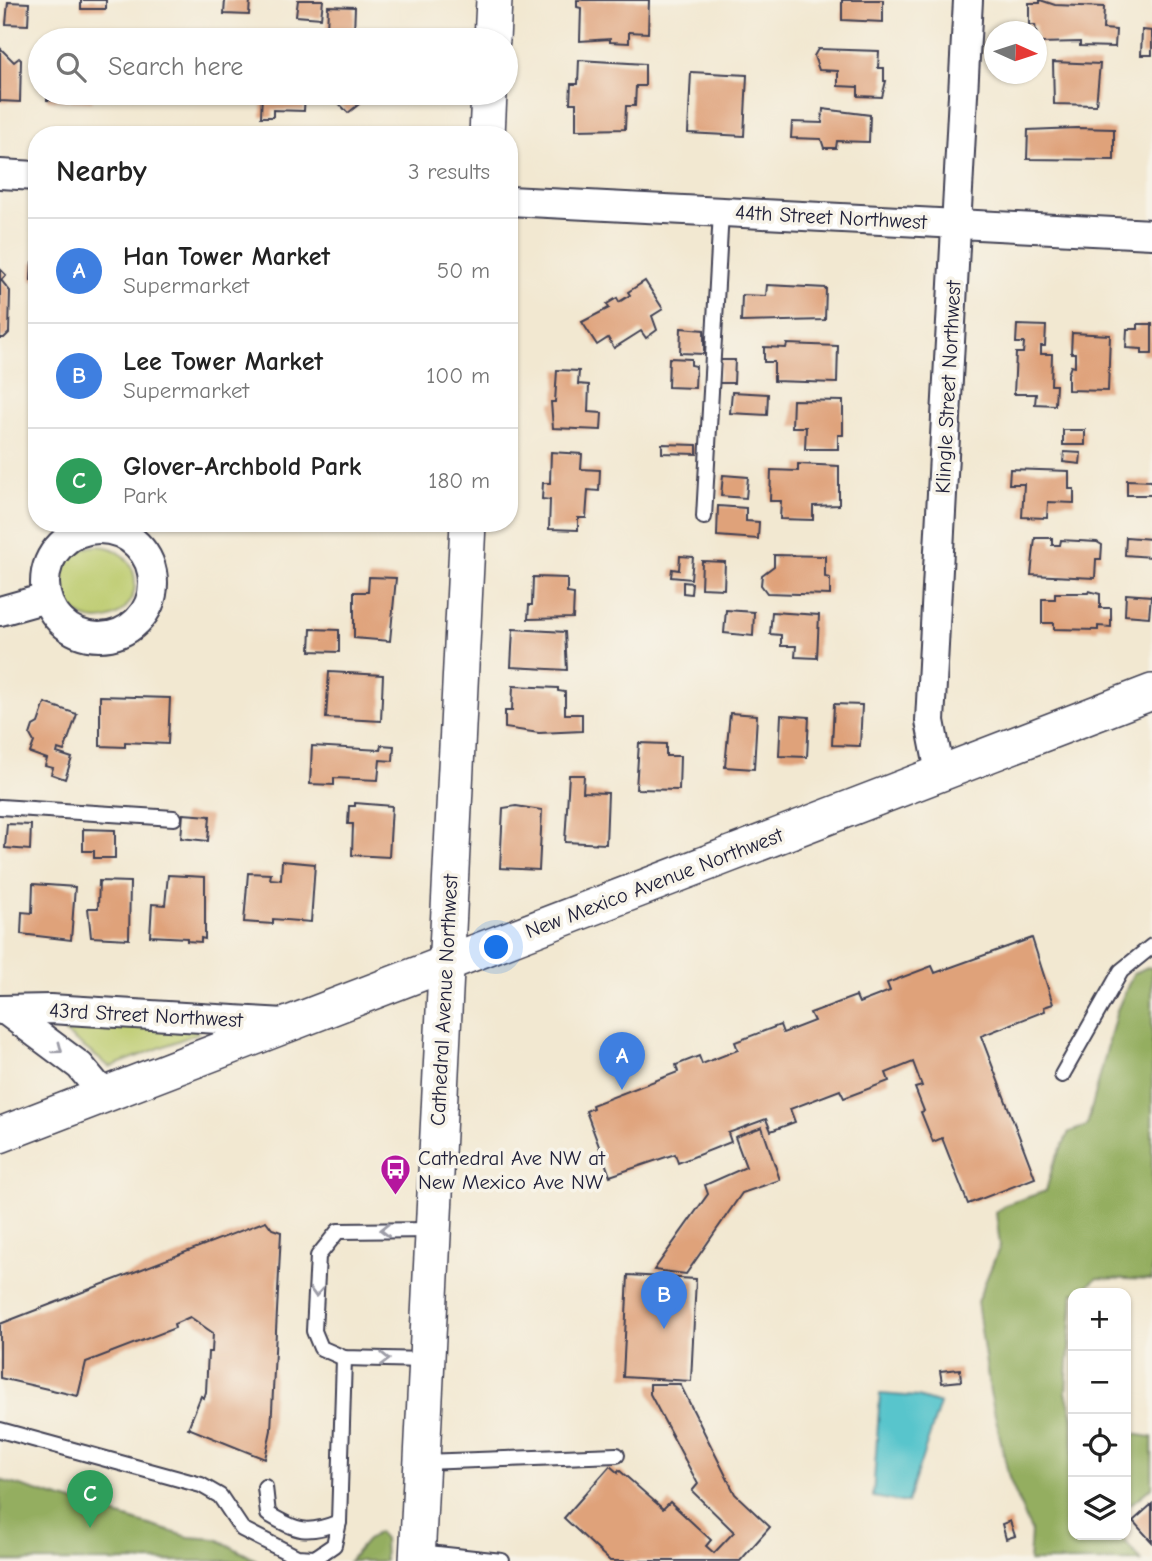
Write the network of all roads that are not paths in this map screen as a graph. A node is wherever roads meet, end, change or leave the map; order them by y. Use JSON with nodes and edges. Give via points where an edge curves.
{"nodes":[{"id":1,"x":494,"y":0,"type":"edge"},
{"id":2,"x":968,"y":0,"type":"edge"},
{"id":3,"x":493,"y":28,"type":"edge"},
{"id":4,"x":488,"y":105,"type":"edge"},
{"id":5,"x":487,"y":126,"type":"edge"},
{"id":6,"x":0,"y":174,"type":"edge"},
{"id":7,"x":28,"y":176,"type":"edge"},
{"id":8,"x":518,"y":201,"type":"edge"},
{"id":9,"x":721,"y":212,"type":"junction"},
{"id":10,"x":957,"y":224,"type":"junction"},
{"id":11,"x":1152,"y":234,"type":"edge"},
{"id":12,"x":704,"y":517,"type":"dead end"},
{"id":13,"x":468,"y":532,"type":"edge"},
{"id":14,"x":46,"y":598,"type":"dead end"},
{"id":15,"x":0,"y":611,"type":"edge"},
{"id":16,"x":1152,"y":692,"type":"edge"},
{"id":17,"x":940,"y":774,"type":"junction"},
{"id":18,"x":0,"y":807,"type":"edge"},
{"id":19,"x":174,"y":818,"type":"dead end"},
{"id":20,"x":1152,"y":946,"type":"edge"},
{"id":21,"x":445,"y":964,"type":"junction"},
{"id":22,"x":2,"y":1010,"type":"edge"},
{"id":23,"x":288,"y":1024,"type":"junction"},
{"id":24,"x":1062,"y":1075,"type":"dead end"},
{"id":25,"x":104,"y":1095,"type":"junction"},
{"id":26,"x":0,"y":1135,"type":"edge"},
{"id":27,"x":432,"y":1230,"type":"junction"},
{"id":28,"x":344,"y":1358,"type":"junction"},
{"id":29,"x":426,"y":1360,"type":"junction"},
{"id":30,"x":0,"y":1430,"type":"edge"},
{"id":31,"x":617,"y":1455,"type":"dead end"},
{"id":32,"x":421,"y":1462,"type":"junction"},
{"id":33,"x":265,"y":1487,"type":"dead end"},
{"id":34,"x":338,"y":1522,"type":"junction"},
{"id":35,"x":417,"y":1557,"type":"edge"},
{"id":36,"x":502,"y":1561,"type":"edge"}],
"edges":[{"from":1,"to":3,"type":"street"},
{"from":2,"to":10,"type":"street","name":"Klingle Street Northwest"},
{"from":4,"to":5,"type":"street"},
{"from":6,"to":7,"type":"street"},
{"from":8,"to":9,"type":"street","name":"44th Street Northwest"},
{"from":9,"to":10,"type":"street","name":"44th Street Northwest"},
{"from":9,"to":12,"type":"lane"},
{"from":10,"to":11,"type":"street","name":"44th Street Northwest"},
{"from":10,"to":17,"type":"street","name":"Klingle Street Northwest","via":[[930,721]]},
{"from":13,"to":21,"type":"street","name":"Cathedral Avenue Northwest"},
{"from":14,"to":15,"type":"street"},
{"from":16,"to":17,"type":"street","name":"New Mexico Avenue Northwest"},
{"from":17,"to":21,"type":"street","name":"New Mexico Avenue Northwest"},
{"from":18,"to":19,"type":"lane"},
{"from":20,"to":24,"type":"lane","via":[[1121,971]]},
{"from":21,"to":23,"type":"street","name":"New Mexico Avenue Northwest"},
{"from":21,"to":27,"type":"street","name":"Cathedral Avenue Northwest"},
{"from":22,"to":23,"type":"street","name":"43rd Street Northwest"},
{"from":22,"to":25,"type":"street","name":"43rd Street Northwest","one_way":true,"via":[[80,1066]]},
{"from":23,"to":25,"type":"street","name":"New Mexico Avenue Northwest"},
{"from":25,"to":26,"type":"street","name":"New Mexico Avenue Northwest"},
{"from":27,"to":28,"type":"lane","one_way":true,"via":[[338,1231],[317,1256],[314,1332],[321,1349]]},
{"from":27,"to":29,"type":"street","name":"Cathedral Avenue Northwest"},
{"from":28,"to":29,"type":"lane","one_way":true},
{"from":28,"to":34,"type":"lane"},
{"from":29,"to":32,"type":"street","name":"Cathedral Avenue Northwest"},
{"from":30,"to":34,"type":"lane","via":[[201,1485],[220,1496],[243,1530],[297,1557],[315,1558],[334,1545]]},
{"from":31,"to":32,"type":"lane"},
{"from":32,"to":35,"type":"street","name":"Cathedral Avenue Northwest"},
{"from":33,"to":34,"type":"lane","via":[[268,1514],[288,1525],[316,1532]]},
{"from":35,"to":36,"type":"lane"}]}
